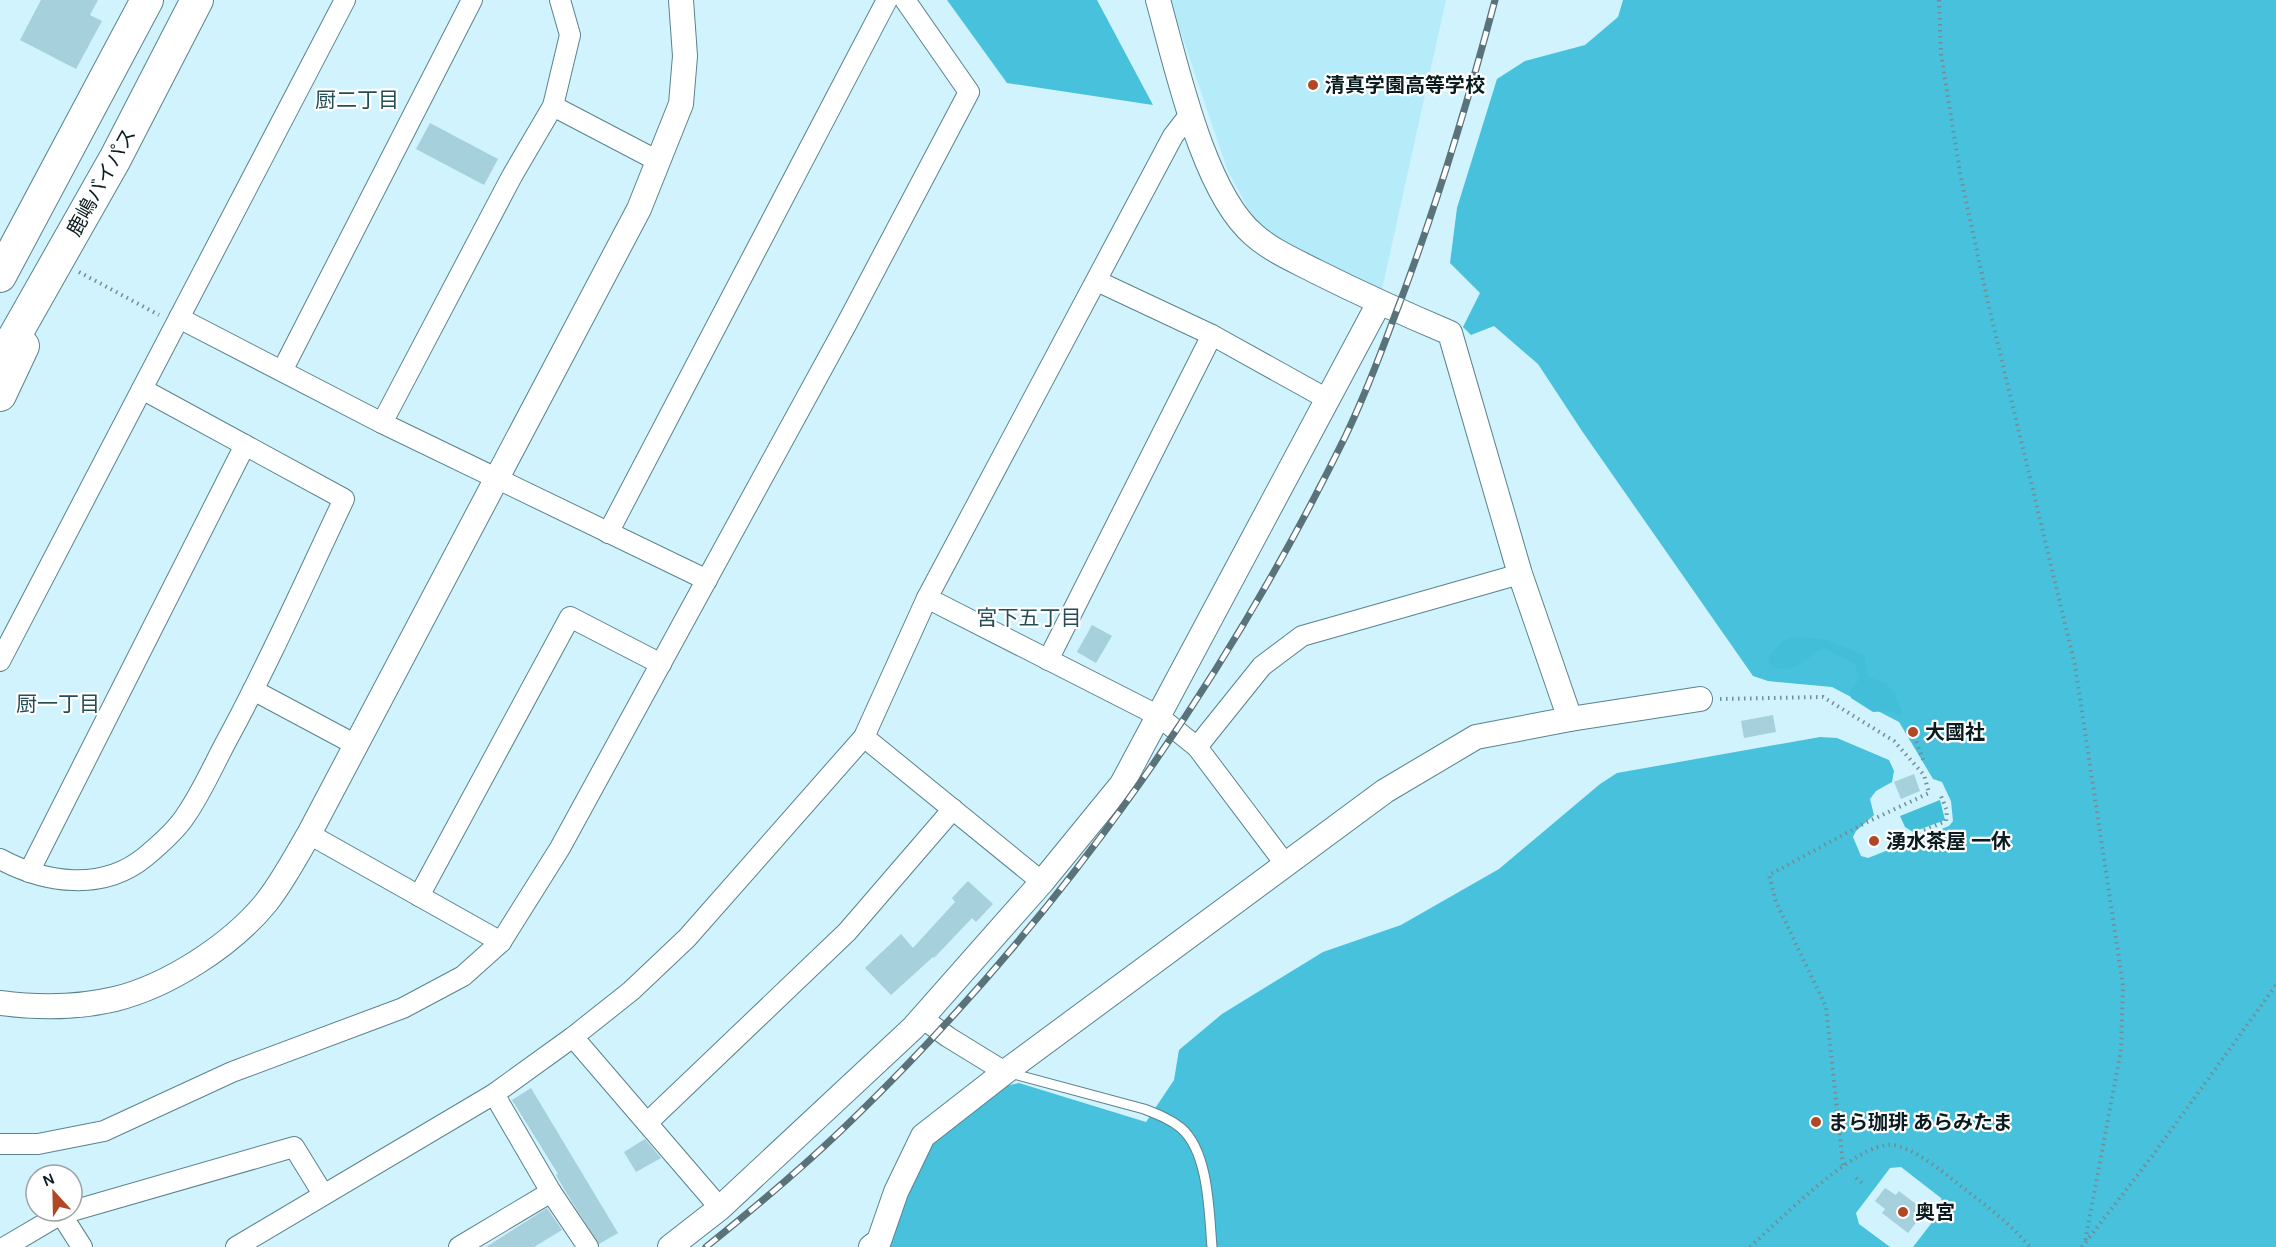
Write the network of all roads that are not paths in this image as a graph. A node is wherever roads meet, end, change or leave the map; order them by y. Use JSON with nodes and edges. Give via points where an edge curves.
{"nodes":[{"id":1,"x":147,"y":0,"type":"edge"},
{"id":2,"x":197,"y":0,"type":"edge"},
{"id":3,"x":345,"y":0,"type":"edge"},
{"id":4,"x":472,"y":0,"type":"edge"},
{"id":5,"x":560,"y":0,"type":"edge"},
{"id":6,"x":681,"y":0,"type":"edge"},
{"id":7,"x":887,"y":0,"type":"edge"},
{"id":8,"x":905,"y":0,"type":"edge"},
{"id":9,"x":1158,"y":0,"type":"edge"},
{"id":10,"x":553,"y":106,"type":"junction"},
{"id":11,"x":1190,"y":114,"type":"junction"},
{"id":12,"x":115,"y":159,"type":"junction"},
{"id":13,"x":658,"y":161,"type":"junction"},
{"id":14,"x":0,"y":276,"type":"edge"},
{"id":15,"x":1097,"y":281,"type":"junction"},
{"id":16,"x":1379,"y":303,"type":"junction"},
{"id":17,"x":177,"y":321,"type":"junction"},
{"id":18,"x":1212,"y":334,"type":"junction"},
{"id":19,"x":0,"y":362,"type":"edge"},
{"id":20,"x":282,"y":371,"type":"junction"},
{"id":21,"x":142,"y":389,"type":"junction"},
{"id":22,"x":0,"y":395,"type":"edge"},
{"id":23,"x":1329,"y":400,"type":"junction"},
{"id":24,"x":382,"y":423,"type":"junction"},
{"id":25,"x":245,"y":445,"type":"junction"},
{"id":26,"x":496,"y":478,"type":"junction"},
{"id":27,"x":608,"y":532,"type":"junction"},
{"id":28,"x":1520,"y":574,"type":"junction"},
{"id":29,"x":707,"y":580,"type":"junction"},
{"id":30,"x":927,"y":598,"type":"junction"},
{"id":31,"x":1048,"y":660,"type":"junction"},
{"id":32,"x":0,"y":662,"type":"edge"},
{"id":33,"x":661,"y":664,"type":"junction"},
{"id":34,"x":253,"y":690,"type":"junction"},
{"id":35,"x":1700,"y":699,"type":"road end"},
{"id":36,"x":1157,"y":716,"type":"junction"},
{"id":37,"x":1570,"y":719,"type":"junction"},
{"id":38,"x":864,"y":737,"type":"junction"},
{"id":39,"x":356,"y":745,"type":"junction"},
{"id":40,"x":1197,"y":747,"type":"junction"},
{"id":41,"x":953,"y":809,"type":"junction"},
{"id":42,"x":309,"y":834,"type":"junction"},
{"id":43,"x":0,"y":859,"type":"edge"},
{"id":44,"x":1286,"y":865,"type":"junction"},
{"id":45,"x":29,"y":872,"type":"junction"},
{"id":46,"x":1042,"y":882,"type":"junction"},
{"id":47,"x":419,"y":896,"type":"junction"},
{"id":48,"x":501,"y":942,"type":"junction"},
{"id":49,"x":0,"y":1003,"type":"edge"},
{"id":50,"x":922,"y":1018,"type":"junction"},
{"id":51,"x":573,"y":1038,"type":"junction"},
{"id":52,"x":1005,"y":1072,"type":"junction"},
{"id":53,"x":494,"y":1094,"type":"junction"},
{"id":54,"x":647,"y":1123,"type":"junction"},
{"id":55,"x":0,"y":1144,"type":"edge"},
{"id":56,"x":551,"y":1192,"type":"junction"},
{"id":57,"x":323,"y":1194,"type":"junction"},
{"id":58,"x":84,"y":1207,"type":"edge"},
{"id":59,"x":720,"y":1208,"type":"junction"},
{"id":60,"x":48,"y":1223,"type":"edge"},
{"id":61,"x":72,"y":1223,"type":"edge"},
{"id":62,"x":5,"y":1247,"type":"edge"},
{"id":63,"x":82,"y":1247,"type":"edge"},
{"id":64,"x":236,"y":1247,"type":"edge"},
{"id":65,"x":459,"y":1247,"type":"edge"},
{"id":66,"x":588,"y":1247,"type":"edge"},
{"id":67,"x":670,"y":1247,"type":"edge"},
{"id":68,"x":872,"y":1247,"type":"edge"},
{"id":69,"x":1212,"y":1247,"type":"edge"}],
"edges":[{"from":1,"to":14,"type":"highway"},
{"from":2,"to":12,"type":"highway","name":"鹿嶋バイパス"},
{"from":3,"to":17,"type":"street"},
{"from":4,"to":20,"type":"street"},
{"from":5,"to":10,"type":"street","via":[[570,36]]},
{"from":6,"to":13,"type":"street","via":[[685,56],[681,104]]},
{"from":7,"to":27,"type":"street"},
{"from":8,"to":29,"type":"street","via":[[969,92]]},
{"from":9,"to":11,"type":"street"},
{"from":10,"to":13,"type":"street"},
{"from":10,"to":24,"type":"street"},
{"from":11,"to":15,"type":"street","via":[[1173,136]]},
{"from":11,"to":16,"type":"street","via":[[1230,208],[1254,235]]},
{"from":12,"to":19,"type":"highway","name":"鹿嶋バイパス"},
{"from":12,"to":22,"type":"highway"},
{"from":13,"to":26,"type":"street","via":[[639,208]]},
{"from":15,"to":18,"type":"street"},
{"from":15,"to":30,"type":"street"},
{"from":16,"to":23,"type":"street"},
{"from":16,"to":28,"type":"street","via":[[1450,333]]},
{"from":17,"to":20,"type":"street"},
{"from":17,"to":21,"type":"street"},
{"from":18,"to":23,"type":"street"},
{"from":18,"to":31,"type":"street"},
{"from":20,"to":24,"type":"street"},
{"from":21,"to":25,"type":"street"},
{"from":21,"to":32,"type":"street"},
{"from":23,"to":36,"type":"street"},
{"from":24,"to":26,"type":"street"},
{"from":25,"to":34,"type":"street","via":[[344,499]]},
{"from":25,"to":45,"type":"street"},
{"from":26,"to":27,"type":"street"},
{"from":26,"to":39,"type":"street"},
{"from":27,"to":29,"type":"street"},
{"from":28,"to":37,"type":"street"},
{"from":28,"to":40,"type":"street","via":[[1302,636],[1262,666]]},
{"from":29,"to":33,"type":"street"},
{"from":30,"to":31,"type":"street"},
{"from":30,"to":38,"type":"street"},
{"from":31,"to":36,"type":"street"},
{"from":33,"to":47,"type":"street","via":[[570,618]]},
{"from":33,"to":48,"type":"street","via":[[560,848]]},
{"from":34,"to":39,"type":"street"},
{"from":34,"to":45,"type":"street","via":[[186,817],[144,858],[94,880],[59,881]]},
{"from":35,"to":37,"type":"street"},
{"from":36,"to":40,"type":"street"},
{"from":36,"to":46,"type":"street","via":[[1122,784]]},
{"from":37,"to":44,"type":"street","via":[[1476,737],[1385,791]]},
{"from":38,"to":41,"type":"street"},
{"from":38,"to":51,"type":"street","via":[[687,938]]},
{"from":39,"to":42,"type":"street"},
{"from":40,"to":44,"type":"street"},
{"from":41,"to":46,"type":"street"},
{"from":41,"to":54,"type":"street","via":[[847,932]]},
{"from":42,"to":47,"type":"street"},
{"from":42,"to":49,"type":"street","via":[[264,906],[188,968],[143,989],[94,1003]]},
{"from":43,"to":45,"type":"street"},
{"from":44,"to":52,"type":"street"},
{"from":46,"to":50,"type":"street"},
{"from":47,"to":48,"type":"street"},
{"from":48,"to":55,"type":"street","via":[[463,976],[403,1008],[232,1072],[104,1131],[38,1144]]},
{"from":50,"to":52,"type":"street"},
{"from":50,"to":59,"type":"street"},
{"from":51,"to":53,"type":"street"},
{"from":51,"to":54,"type":"street"},
{"from":52,"to":68,"type":"street","via":[[923,1136],[896,1192],[879,1241]]},
{"from":52,"to":69,"type":"lane","via":[[1144,1109],[1182,1129],[1193,1143],[1204,1171]]},
{"from":53,"to":56,"type":"street"},
{"from":53,"to":57,"type":"street"},
{"from":54,"to":59,"type":"street"},
{"from":56,"to":65,"type":"street"},
{"from":56,"to":66,"type":"street"},
{"from":57,"to":58,"type":"street","via":[[294,1147]]},
{"from":57,"to":64,"type":"street"},
{"from":59,"to":67,"type":"street"},
{"from":60,"to":62,"type":"street"},
{"from":61,"to":63,"type":"street"}]}
